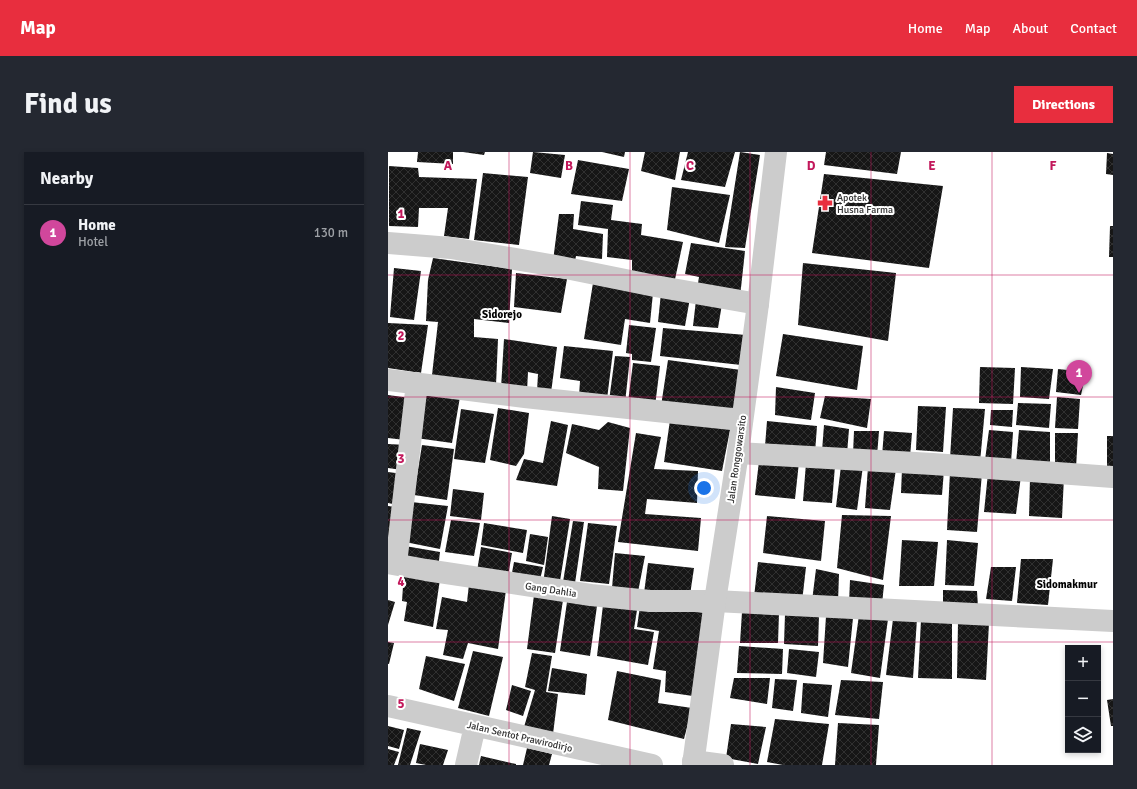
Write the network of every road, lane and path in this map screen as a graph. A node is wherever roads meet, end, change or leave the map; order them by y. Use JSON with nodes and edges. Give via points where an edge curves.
{"nodes":[{"id":1,"x":776,"y":152,"type":"edge"},
{"id":2,"x":388,"y":243,"type":"edge"},
{"id":3,"x":758,"y":304,"type":"junction"},
{"id":4,"x":388,"y":380,"type":"edge"},
{"id":5,"x":417,"y":383,"type":"junction"},
{"id":6,"x":741,"y":420,"type":"junction"},
{"id":7,"x":738,"y":453,"type":"junction"},
{"id":8,"x":1113,"y":477,"type":"edge"},
{"id":9,"x":392,"y":563,"type":"edge"},
{"id":10,"x":715,"y":601,"type":"junction"},
{"id":11,"x":1113,"y":621,"type":"edge"},
{"id":12,"x":388,"y":706,"type":"edge"},
{"id":13,"x":476,"y":726,"type":"junction"},
{"id":14,"x":693,"y":763,"type":"edge"},
{"id":15,"x":466,"y":765,"type":"edge"},
{"id":16,"x":652,"y":765,"type":"edge"},
{"id":17,"x":723,"y":765,"type":"edge"}],
"edges":[{"from":1,"to":3,"type":"street","name":"Jalan Ronggowarsito"},
{"from":2,"to":3,"type":"street","via":[[451,248]]},
{"from":3,"to":6,"type":"street","name":"Jalan Ronggowarsito"},
{"from":4,"to":5,"type":"street"},
{"from":5,"to":6,"type":"street"},
{"from":5,"to":9,"type":"street"},
{"from":6,"to":7,"type":"street","name":"Jalan Ronggowarsito"},
{"from":7,"to":8,"type":"street"},
{"from":7,"to":10,"type":"street","name":"Jalan Ronggowarsito"},
{"from":9,"to":10,"type":"street","name":"Gang Dahlia","via":[[590,595],[650,601]]},
{"from":10,"to":11,"type":"street","name":"Gang Dahlia"},
{"from":10,"to":14,"type":"street","name":"Jalan Ronggowarsito"},
{"from":12,"to":13,"type":"street","name":"Jalan Sentot Prawirodirjo"},
{"from":13,"to":15,"type":"street"},
{"from":13,"to":16,"type":"street","name":"Jalan Sentot Prawirodirjo"},
{"from":14,"to":17,"type":"street"}]}
